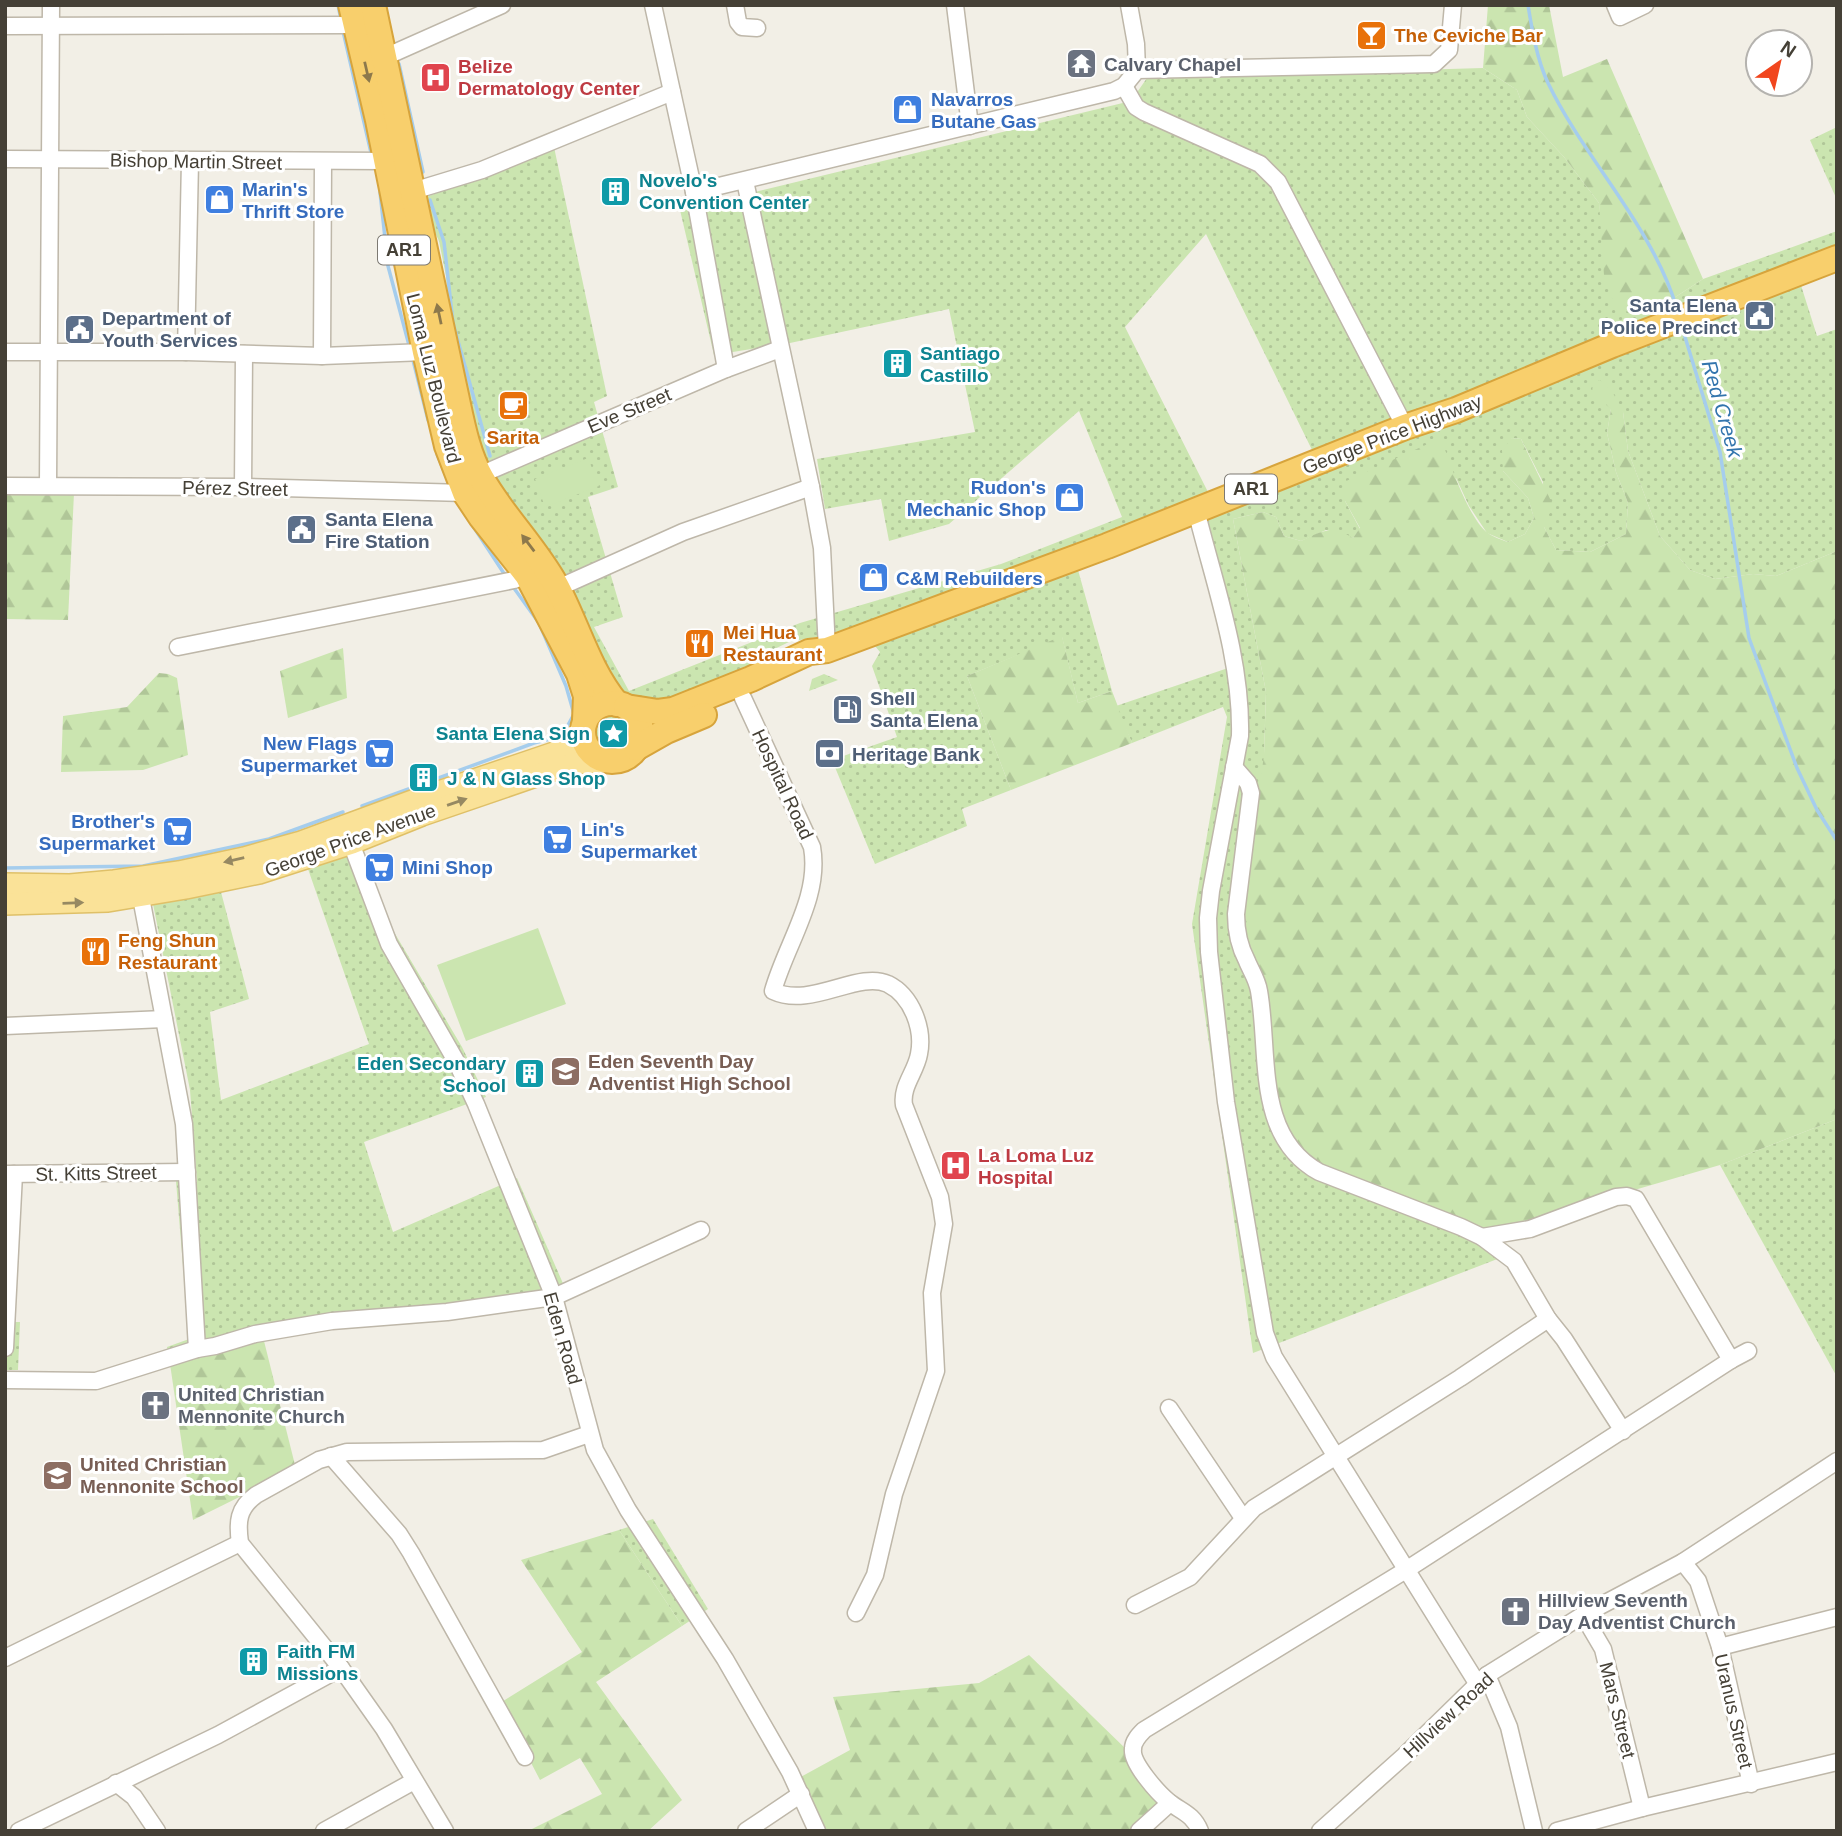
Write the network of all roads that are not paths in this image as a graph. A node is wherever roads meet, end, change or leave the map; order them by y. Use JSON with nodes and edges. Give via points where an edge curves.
{"nodes":[{"id":1,"x":51,"y":5,"type":"edge"},
{"id":2,"x":373,"y":5,"type":"edge"},
{"id":3,"x":502,"y":5,"type":"edge"},
{"id":4,"x":653,"y":5,"type":"edge"},
{"id":5,"x":735,"y":5,"type":"edge"},
{"id":6,"x":955,"y":5,"type":"edge"},
{"id":7,"x":1129,"y":5,"type":"edge"},
{"id":8,"x":1453,"y":5,"type":"edge"},
{"id":9,"x":1615,"y":5,"type":"edge"},
{"id":10,"x":1645,"y":5,"type":"edge"},
{"id":11,"x":353,"y":15,"type":"edge"},
{"id":12,"x":5,"y":26,"type":"edge"},
{"id":13,"x":51,"y":27,"type":"junction"},
{"id":14,"x":757,"y":28,"type":"dead end"},
{"id":15,"x":385,"y":57,"type":"junction"},
{"id":16,"x":1136,"y":70,"type":"junction"},
{"id":17,"x":1124,"y":86,"type":"junction"},
{"id":18,"x":672,"y":92,"type":"junction"},
{"id":19,"x":970,"y":125,"type":"junction"},
{"id":20,"x":5,"y":159,"type":"edge"},
{"id":21,"x":51,"y":160,"type":"junction"},
{"id":22,"x":190,"y":161,"type":"junction"},
{"id":23,"x":386,"y":161,"type":"junction"},
{"id":24,"x":323,"y":162,"type":"junction"},
{"id":25,"x":745,"y":181,"type":"junction"},
{"id":26,"x":413,"y":191,"type":"junction"},
{"id":27,"x":694,"y":192,"type":"junction"},
{"id":28,"x":1837,"y":258,"type":"edge"},
{"id":29,"x":780,"y":349,"type":"junction"},
{"id":30,"x":5,"y":352,"type":"edge"},
{"id":31,"x":186,"y":352,"type":"junction"},
{"id":32,"x":425,"y":352,"type":"junction"},
{"id":33,"x":49,"y":353,"type":"junction"},
{"id":34,"x":244,"y":354,"type":"junction"},
{"id":35,"x":322,"y":356,"type":"junction"},
{"id":36,"x":726,"y":369,"type":"junction"},
{"id":37,"x":1405,"y":427,"type":"junction"},
{"id":38,"x":472,"y":484,"type":"junction"},
{"id":39,"x":5,"y":486,"type":"edge"},
{"id":40,"x":48,"y":486,"type":"junction"},
{"id":41,"x":811,"y":486,"type":"junction"},
{"id":42,"x":243,"y":487,"type":"junction"},
{"id":43,"x":1196,"y":510,"type":"junction"},
{"id":44,"x":527,"y":575,"type":"junction"},
{"id":45,"x":558,"y":588,"type":"junction"},
{"id":46,"x":178,"y":647,"type":"dead end"},
{"id":47,"x":827,"y":650,"type":"junction"},
{"id":48,"x":743,"y":698,"type":"junction"},
{"id":49,"x":622,"y":706,"type":"junction"},
{"id":50,"x":584,"y":724,"type":"junction"},
{"id":51,"x":636,"y":748,"type":"junction"},
{"id":52,"x":606,"y":761,"type":"junction"},
{"id":53,"x":1234,"y":767,"type":"junction"},
{"id":54,"x":348,"y":835,"type":"junction"},
{"id":55,"x":5,"y":884,"type":"edge"},
{"id":56,"x":139,"y":887,"type":"junction"},
{"id":57,"x":5,"y":904,"type":"edge"},
{"id":58,"x":164,"y":1019,"type":"junction"},
{"id":59,"x":5,"y":1026,"type":"edge"},
{"id":60,"x":187,"y":1172,"type":"junction"},
{"id":61,"x":10,"y":1174,"type":"edge"},
{"id":62,"x":1530,"y":1229,"type":"junction"},
{"id":63,"x":701,"y":1230,"type":"dead end"},
{"id":64,"x":1482,"y":1237,"type":"junction"},
{"id":65,"x":1514,"y":1261,"type":"junction"},
{"id":66,"x":554,"y":1297,"type":"junction"},
{"id":67,"x":1548,"y":1319,"type":"junction"},
{"id":68,"x":5,"y":1348,"type":"edge"},
{"id":69,"x":197,"y":1349,"type":"junction"},
{"id":70,"x":1748,"y":1351,"type":"dead end"},
{"id":71,"x":1731,"y":1360,"type":"junction"},
{"id":72,"x":5,"y":1380,"type":"edge"},
{"id":73,"x":1168,"y":1408,"type":"dead end"},
{"id":74,"x":1623,"y":1431,"type":"junction"},
{"id":75,"x":589,"y":1434,"type":"junction"},
{"id":76,"x":1334,"y":1455,"type":"junction"},
{"id":77,"x":331,"y":1456,"type":"junction"},
{"id":78,"x":1837,"y":1461,"type":"edge"},
{"id":79,"x":1243,"y":1518,"type":"junction"},
{"id":80,"x":240,"y":1543,"type":"junction"},
{"id":81,"x":1683,"y":1562,"type":"junction"},
{"id":82,"x":1406,"y":1570,"type":"junction"},
{"id":83,"x":1135,"y":1605,"type":"dead end"},
{"id":84,"x":856,"y":1613,"type":"dead end"},
{"id":85,"x":1583,"y":1615,"type":"junction"},
{"id":86,"x":1837,"y":1617,"type":"edge"},
{"id":87,"x":1720,"y":1647,"type":"junction"},
{"id":88,"x":5,"y":1658,"type":"edge"},
{"id":89,"x":341,"y":1668,"type":"junction"},
{"id":90,"x":1482,"y":1679,"type":"junction"},
{"id":91,"x":524,"y":1757,"type":"dead end"},
{"id":92,"x":1837,"y":1762,"type":"edge"},
{"id":93,"x":414,"y":1781,"type":"junction"},
{"id":94,"x":116,"y":1783,"type":"junction"},
{"id":95,"x":1751,"y":1784,"type":"junction"},
{"id":96,"x":801,"y":1794,"type":"junction"},
{"id":97,"x":1170,"y":1803,"type":"junction"},
{"id":98,"x":1642,"y":1808,"type":"junction"},
{"id":99,"x":1340,"y":1814,"type":"junction"},
{"id":100,"x":19,"y":1831,"type":"edge"},
{"id":101,"x":157,"y":1831,"type":"edge"},
{"id":102,"x":324,"y":1831,"type":"edge"},
{"id":103,"x":445,"y":1831,"type":"edge"},
{"id":104,"x":746,"y":1831,"type":"edge"},
{"id":105,"x":817,"y":1831,"type":"edge"},
{"id":106,"x":1139,"y":1831,"type":"edge"},
{"id":107,"x":1200,"y":1831,"type":"edge"},
{"id":108,"x":1320,"y":1831,"type":"edge"},
{"id":109,"x":1348,"y":1831,"type":"edge"},
{"id":110,"x":1534,"y":1831,"type":"edge"},
{"id":111,"x":1557,"y":1831,"type":"edge"}],
"edges":[{"from":1,"to":13,"type":"street"},
{"from":2,"to":15,"type":"highway","name":"Loma Luz Boulevard","number":"AR1"},
{"from":3,"to":15,"type":"street"},
{"from":4,"to":18,"type":"street"},
{"from":5,"to":14,"type":"street","via":[[742,27]]},
{"from":6,"to":19,"type":"street"},
{"from":7,"to":16,"type":"street"},
{"from":8,"to":16,"type":"street","via":[[1449,50],[1434,64]]},
{"from":9,"to":10,"type":"street","via":[[1620,17]]},
{"from":11,"to":13,"type":"street"},
{"from":11,"to":23,"type":"highway","name":"Loma Luz Boulevard","number":"AR1","one_way":true},
{"from":12,"to":13,"type":"street"},
{"from":13,"to":21,"type":"street"},
{"from":15,"to":26,"type":"highway","name":"Loma Luz Boulevard","number":"AR1"},
{"from":16,"to":17,"type":"street"},
{"from":17,"to":19,"type":"street"},
{"from":17,"to":37,"type":"street","via":[[1144,112],[1270,172]]},
{"from":18,"to":26,"type":"street","via":[[482,170]]},
{"from":18,"to":27,"type":"street"},
{"from":19,"to":25,"type":"street"},
{"from":20,"to":21,"type":"street","name":"Bishop Martin Street"},
{"from":21,"to":22,"type":"street","name":"Bishop Martin Street"},
{"from":21,"to":33,"type":"street"},
{"from":22,"to":24,"type":"street","name":"Bishop Martin Street"},
{"from":22,"to":31,"type":"street"},
{"from":23,"to":24,"type":"street","name":"Bishop Martin Street"},
{"from":23,"to":32,"type":"highway","name":"Loma Luz Boulevard","number":"AR1"},
{"from":24,"to":35,"type":"street"},
{"from":25,"to":27,"type":"street"},
{"from":25,"to":29,"type":"street"},
{"from":38,"to":26,"type":"highway","name":"Loma Luz Boulevard","number":"AR1","one_way":true},
{"from":27,"to":36,"type":"street"},
{"from":28,"to":37,"type":"highway","name":"George Price Highway","number":"AR1"},
{"from":29,"to":36,"type":"street","name":"Eve Street"},
{"from":29,"to":41,"type":"street"},
{"from":30,"to":33,"type":"street"},
{"from":31,"to":33,"type":"street"},
{"from":31,"to":34,"type":"street"},
{"from":32,"to":35,"type":"street"},
{"from":32,"to":38,"type":"highway","name":"Loma Luz Boulevard","number":"AR1","via":[[447,446]]},
{"from":33,"to":40,"type":"street"},
{"from":34,"to":35,"type":"street"},
{"from":34,"to":42,"type":"street"},
{"from":36,"to":38,"type":"street","name":"Eve Street"},
{"from":37,"to":43,"type":"highway","name":"George Price Highway","number":"AR1"},
{"from":38,"to":42,"type":"street","name":"Pérez Street"},
{"from":38,"to":44,"type":"highway","name":"Loma Luz Boulevard","number":"AR1","via":[[481,517]]},
{"from":45,"to":38,"type":"highway","name":"Loma Luz Boulevard","number":"AR1","one_way":true,"via":[[497,502]]},
{"from":39,"to":40,"type":"street","name":"Pérez Street"},
{"from":40,"to":42,"type":"street","name":"Pérez Street"},
{"from":41,"to":45,"type":"street","via":[[683,532]]},
{"from":41,"to":47,"type":"street","via":[[822,548]]},
{"from":43,"to":47,"type":"highway","name":"George Price Highway","number":"AR1"},
{"from":43,"to":53,"type":"street","via":[[1235,667],[1240,736]]},
{"from":44,"to":46,"type":"street"},
{"from":44,"to":50,"type":"highway","name":"Loma Luz Boulevard","number":"AR1","via":[[583,684]]},
{"from":45,"to":49,"type":"highway","name":"Loma Luz Boulevard","number":"AR1","via":[[593,668]]},
{"from":47,"to":48,"type":"highway","name":"George Price Highway","number":"AR1","via":[[814,663]]},
{"from":47,"to":49,"type":"highway","name":"George Price Highway","number":"AR1","via":[[809,652],[673,710],[649,712]]},
{"from":48,"to":51,"type":"highway","name":"George Price Highway","number":"AR1"},
{"from":48,"to":84,"type":"street","name":"Hospital Road","via":[[814,860],[810,890],[773,991],[798,997],[883,981],[901,991],[915,1016],[919,1046],[904,1105],[943,1210],[932,1293],[936,1371],[894,1494],[875,1576]]},
{"from":49,"to":50,"type":"highway","via":[[595,708]]},
{"from":49,"to":51,"type":"highway","via":[[638,721]]},
{"from":50,"to":52,"type":"highway","via":[[583,737],[590,752]]},
{"from":50,"to":54,"type":"main road","name":"George Price Avenue","via":[[571,744],[554,753],[428,795]]},
{"from":51,"to":52,"type":"highway","via":[[623,759]]},
{"from":54,"to":52,"type":"main road","name":"George Price Avenue","one_way":true,"via":[[559,768]]},
{"from":53,"to":64,"type":"street","via":[[1251,793],[1237,930],[1259,990],[1271,1104],[1288,1146],[1319,1172]]},
{"from":53,"to":76,"type":"street","via":[[1208,918],[1226,1102],[1265,1333]]},
{"from":54,"to":56,"type":"main road","name":"George Price Avenue","via":[[258,873]]},
{"from":54,"to":66,"type":"street","name":"Eden Road","via":[[390,944],[476,1104]]},
{"from":55,"to":56,"type":"main road","name":"George Price Avenue"},
{"from":57,"to":56,"type":"main road","name":"George Price Avenue","one_way":true,"via":[[108,901]]},
{"from":56,"to":58,"type":"street"},
{"from":58,"to":59,"type":"street"},
{"from":58,"to":60,"type":"street","via":[[184,1124]]},
{"from":60,"to":61,"type":"street","name":"St. Kitts Street"},
{"from":60,"to":69,"type":"street"},
{"from":61,"to":68,"type":"street"},
{"from":62,"to":64,"type":"street"},
{"from":62,"to":65,"type":"street"},
{"from":62,"to":71,"type":"street","via":[[1616,1197],[1636,1199]]},
{"from":63,"to":66,"type":"street"},
{"from":64,"to":65,"type":"street"},
{"from":65,"to":67,"type":"street"},
{"from":66,"to":69,"type":"street","via":[[332,1321]]},
{"from":66,"to":75,"type":"street","name":"Eden Road"},
{"from":67,"to":74,"type":"street"},
{"from":67,"to":76,"type":"street"},
{"from":69,"to":72,"type":"street","via":[[96,1381]]},
{"from":70,"to":71,"type":"street"},
{"from":71,"to":74,"type":"street"},
{"from":73,"to":79,"type":"street"},
{"from":74,"to":82,"type":"street"},
{"from":75,"to":77,"type":"street","via":[[543,1450]]},
{"from":75,"to":96,"type":"street","name":"Eden Road","via":[[628,1510],[725,1658]]},
{"from":76,"to":79,"type":"street"},
{"from":76,"to":82,"type":"street"},
{"from":77,"to":80,"type":"street","via":[[245,1503],[238,1527]]},
{"from":77,"to":91,"type":"street","via":[[399,1534]]},
{"from":78,"to":81,"type":"street","name":"Hillview Road"},
{"from":79,"to":83,"type":"street","via":[[1189,1577]]},
{"from":80,"to":88,"type":"street"},
{"from":80,"to":89,"type":"street"},
{"from":81,"to":85,"type":"street","name":"Hillview Road"},
{"from":81,"to":87,"type":"street","name":"Uranus Street","via":[[1698,1581]]},
{"from":82,"to":90,"type":"street"},
{"from":82,"to":97,"type":"street","via":[[1143,1730],[1133,1748],[1134,1758]]},
{"from":85,"to":90,"type":"street","name":"Hillview Road"},
{"from":85,"to":98,"type":"street","name":"Mars Street","via":[[1603,1649]]},
{"from":86,"to":87,"type":"street"},
{"from":87,"to":95,"type":"street","name":"Uranus Street"},
{"from":89,"to":93,"type":"street"},
{"from":89,"to":94,"type":"street","via":[[218,1735]]},
{"from":90,"to":99,"type":"street","name":"Hillview Road"},
{"from":90,"to":110,"type":"street","via":[[1509,1727]]},
{"from":92,"to":95,"type":"street"},
{"from":93,"to":102,"type":"street"},
{"from":93,"to":103,"type":"street"},
{"from":94,"to":100,"type":"street"},
{"from":94,"to":101,"type":"street","via":[[134,1797]]},
{"from":95,"to":98,"type":"street"},
{"from":96,"to":104,"type":"street"},
{"from":96,"to":105,"type":"street","name":"Eden Road"},
{"from":97,"to":106,"type":"street"},
{"from":97,"to":107,"type":"street","via":[[1190,1814]]},
{"from":98,"to":111,"type":"street"},
{"from":99,"to":108,"type":"street","name":"Hillview Road"},
{"from":99,"to":109,"type":"street"}]}
